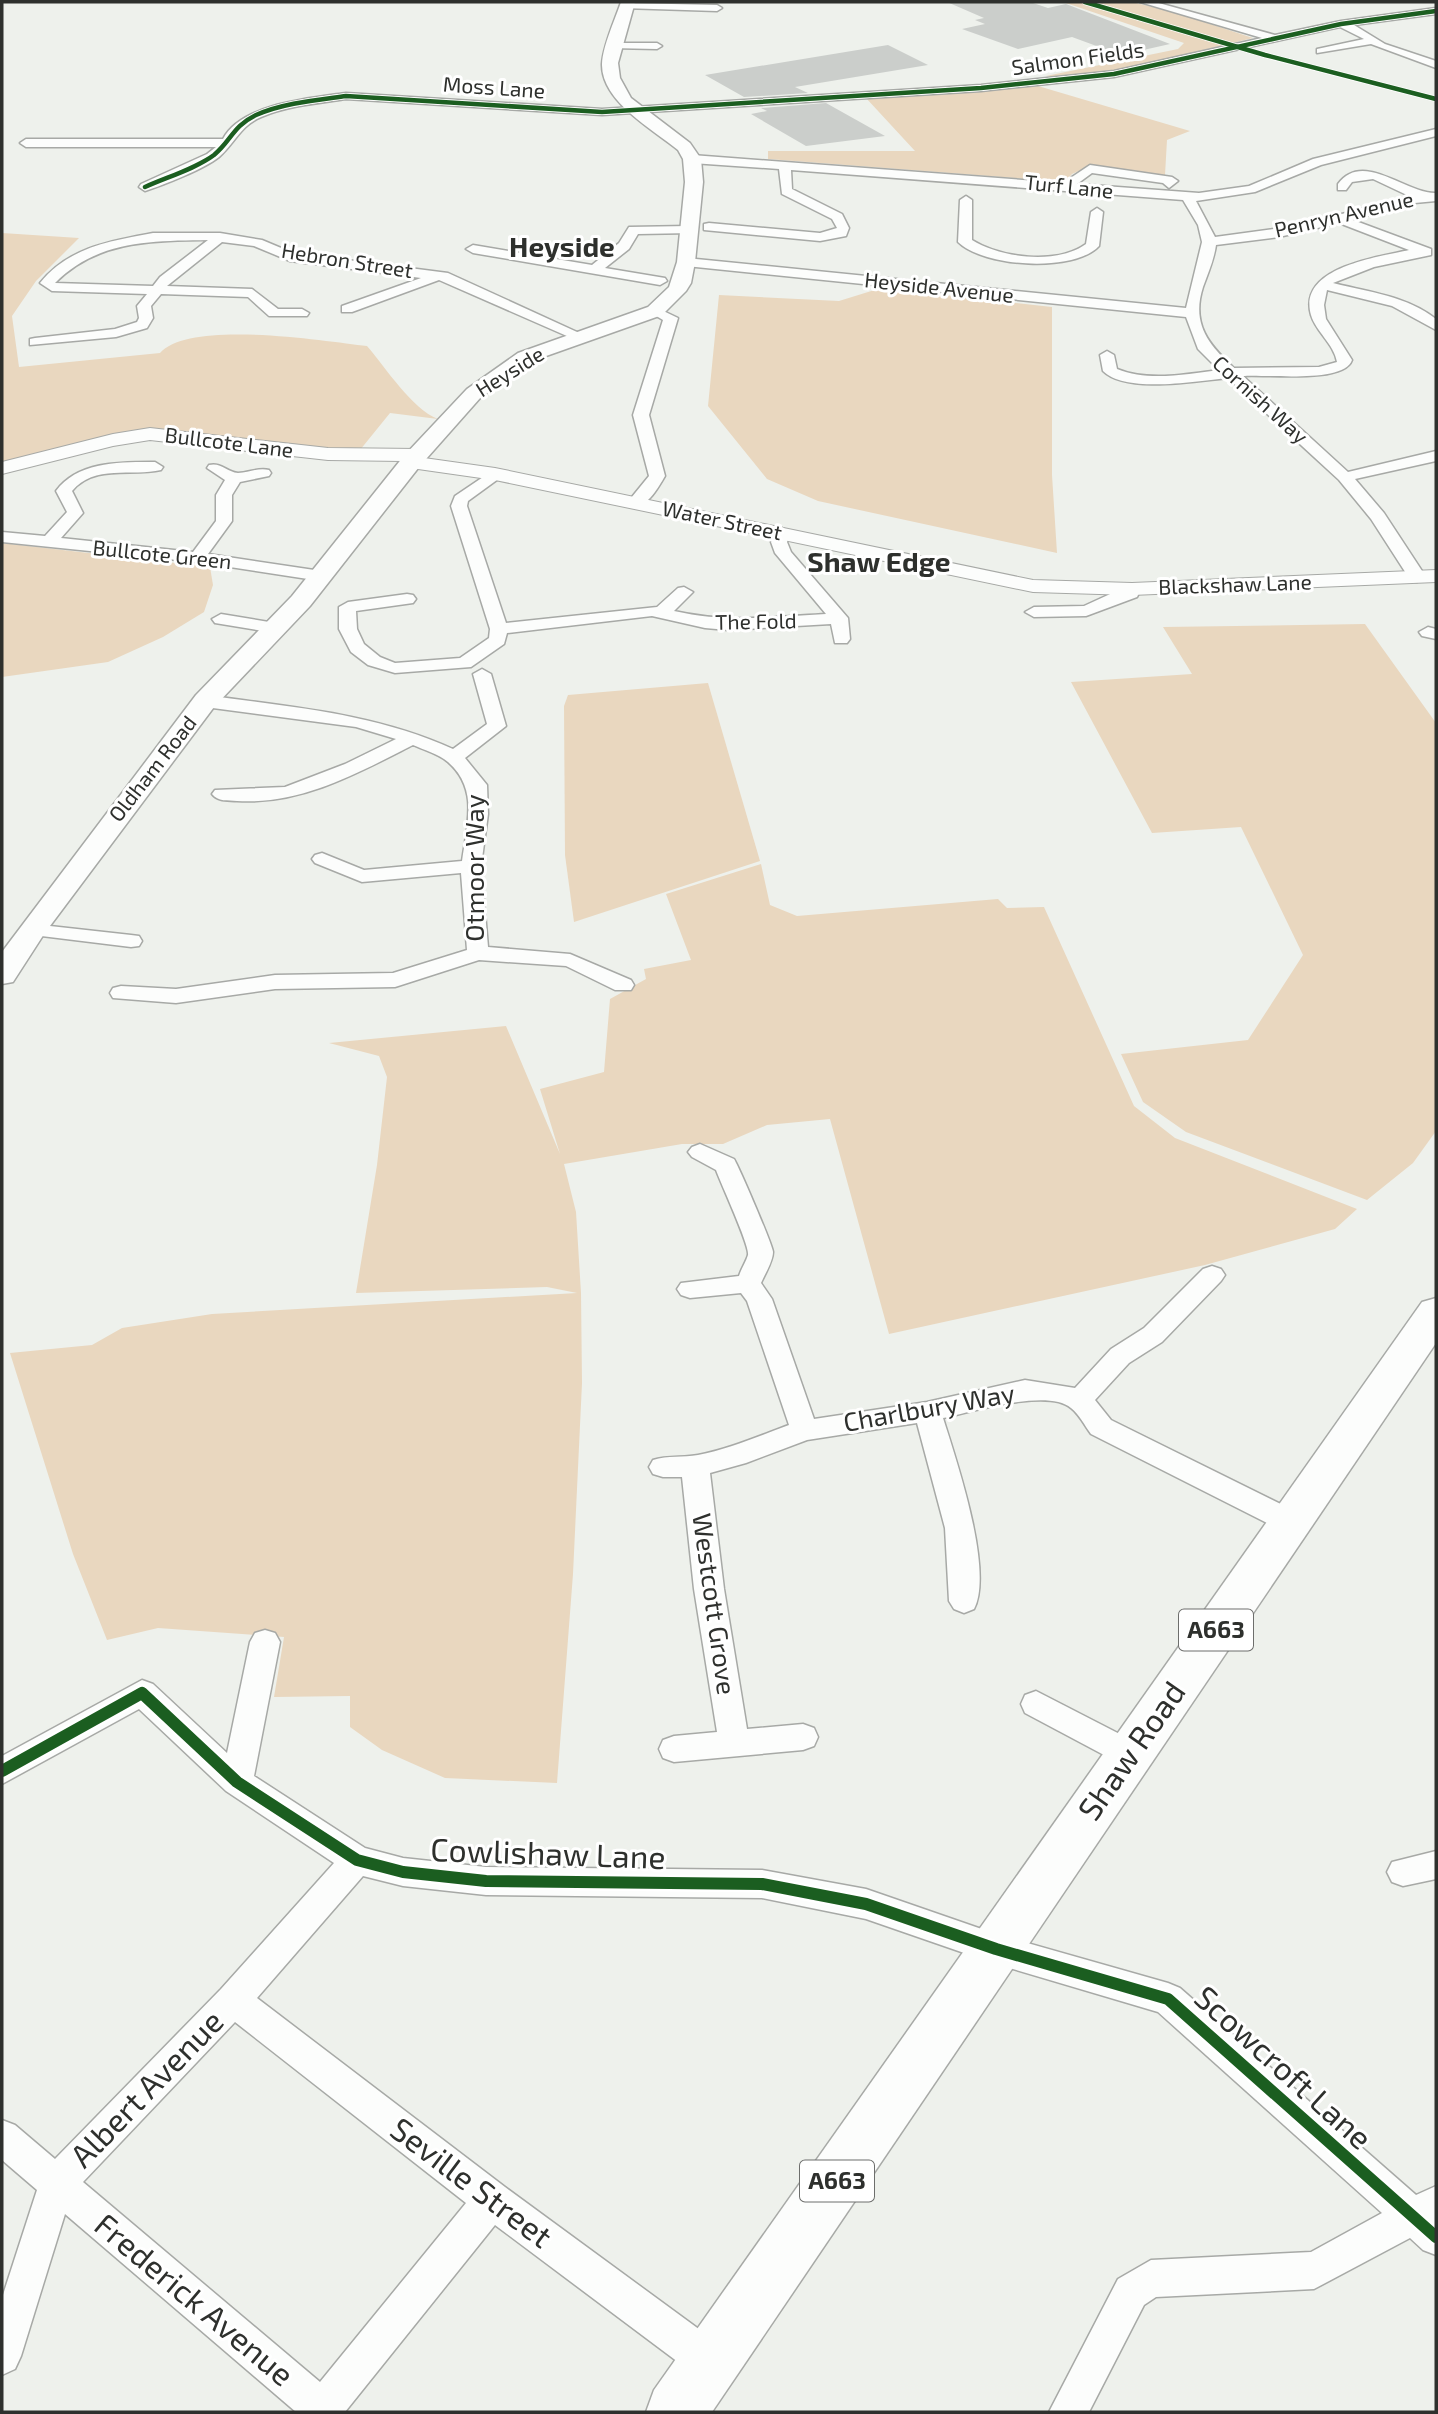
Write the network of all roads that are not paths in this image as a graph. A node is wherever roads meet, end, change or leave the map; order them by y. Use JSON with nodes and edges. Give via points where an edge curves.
{"nodes":[{"id":1,"x":1145,"y":2,"type":"edge"},
{"id":2,"x":627,"y":4,"type":"edge"},
{"id":3,"x":717,"y":8,"type":"dead end"},
{"id":4,"x":1436,"y":11,"type":"edge"},
{"id":5,"x":1341,"y":24,"type":"junction"},
{"id":6,"x":1273,"y":38,"type":"junction"},
{"id":7,"x":1374,"y":40,"type":"junction"},
{"id":8,"x":614,"y":46,"type":"junction"},
{"id":9,"x":657,"y":46,"type":"dead end"},
{"id":10,"x":1321,"y":51,"type":"dead end"},
{"id":11,"x":1436,"y":65,"type":"edge"},
{"id":12,"x":624,"y":101,"type":"junction"},
{"id":13,"x":720,"y":104,"type":"junction"},
{"id":14,"x":682,"y":107,"type":"junction"},
{"id":15,"x":639,"y":110,"type":"junction"},
{"id":16,"x":663,"y":129,"type":"junction"},
{"id":17,"x":1436,"y":133,"type":"edge"},
{"id":18,"x":26,"y":143,"type":"dead end"},
{"id":19,"x":227,"y":143,"type":"junction"},
{"id":20,"x":692,"y":159,"type":"junction"},
{"id":21,"x":785,"y":164,"type":"junction"},
{"id":22,"x":1067,"y":186,"type":"junction"},
{"id":23,"x":145,"y":187,"type":"dead end"},
{"id":24,"x":1342,"y":187,"type":"dead end"},
{"id":25,"x":1160,"y":196,"type":"junction"},
{"id":26,"x":1188,"y":197,"type":"junction"},
{"id":27,"x":1420,"y":197,"type":"junction"},
{"id":28,"x":1436,"y":197,"type":"edge"},
{"id":29,"x":966,"y":200,"type":"dead end"},
{"id":30,"x":1097,"y":212,"type":"dead end"},
{"id":31,"x":1339,"y":219,"type":"junction"},
{"id":32,"x":709,"y":227,"type":"dead end"},
{"id":33,"x":688,"y":230,"type":"junction"},
{"id":34,"x":220,"y":237,"type":"junction"},
{"id":35,"x":1210,"y":241,"type":"junction"},
{"id":36,"x":473,"y":249,"type":"dead end"},
{"id":37,"x":1422,"y":251,"type":"junction"},
{"id":38,"x":1436,"y":257,"type":"edge"},
{"id":39,"x":686,"y":262,"type":"junction"},
{"id":40,"x":994,"y":265,"type":"junction"},
{"id":41,"x":593,"y":271,"type":"junction"},
{"id":42,"x":439,"y":276,"type":"junction"},
{"id":43,"x":660,"y":281,"type":"dead end"},
{"id":44,"x":1323,"y":285,"type":"junction"},
{"id":45,"x":156,"y":289,"type":"junction"},
{"id":46,"x":969,"y":291,"type":"junction"},
{"id":47,"x":346,"y":309,"type":"dead end"},
{"id":48,"x":655,"y":311,"type":"junction"},
{"id":49,"x":302,"y":313,"type":"dead end"},
{"id":50,"x":1192,"y":313,"type":"junction"},
{"id":51,"x":1436,"y":326,"type":"edge"},
{"id":52,"x":580,"y":337,"type":"junction"},
{"id":53,"x":1107,"y":355,"type":"dead end"},
{"id":54,"x":39,"y":358,"type":"dead end"},
{"id":55,"x":1230,"y":373,"type":"junction"},
{"id":56,"x":1436,"y":456,"type":"edge"},
{"id":57,"x":414,"y":459,"type":"junction"},
{"id":58,"x":155,"y":467,"type":"dead end"},
{"id":59,"x":2,"y":468,"type":"edge"},
{"id":60,"x":215,"y":468,"type":"dead end"},
{"id":61,"x":263,"y":473,"type":"dead end"},
{"id":62,"x":495,"y":474,"type":"junction"},
{"id":63,"x":1345,"y":477,"type":"junction"},
{"id":64,"x":234,"y":478,"type":"junction"},
{"id":65,"x":635,"y":503,"type":"junction"},
{"id":66,"x":782,"y":533,"type":"junction"},
{"id":67,"x":2,"y":537,"type":"edge"},
{"id":68,"x":49,"y":542,"type":"junction"},
{"id":69,"x":197,"y":558,"type":"junction"},
{"id":70,"x":321,"y":576,"type":"junction"},
{"id":71,"x":1427,"y":576,"type":"edge"},
{"id":72,"x":1033,"y":586,"type":"joint"},
{"id":73,"x":1132,"y":589,"type":"junction"},
{"id":74,"x":684,"y":592,"type":"dead end"},
{"id":75,"x":407,"y":599,"type":"dead end"},
{"id":76,"x":657,"y":612,"type":"junction"},
{"id":77,"x":1034,"y":612,"type":"dead end"},
{"id":78,"x":839,"y":618,"type":"junction"},
{"id":79,"x":220,"y":619,"type":"dead end"},
{"id":80,"x":275,"y":628,"type":"junction"},
{"id":81,"x":499,"y":634,"type":"junction"},
{"id":82,"x":841,"y":639,"type":"dead end"},
{"id":83,"x":482,"y":674,"type":"dead end"},
{"id":84,"x":205,"y":701,"type":"junction"},
{"id":85,"x":413,"y":738,"type":"junction"},
{"id":86,"x":454,"y":757,"type":"junction"},
{"id":87,"x":222,"y":794,"type":"dead end"},
{"id":88,"x":322,"y":859,"type":"dead end"},
{"id":89,"x":471,"y":866,"type":"junction"},
{"id":90,"x":32,"y":930,"type":"junction"},
{"id":91,"x":131,"y":941,"type":"dead end"},
{"id":92,"x":478,"y":953,"type":"junction"},
{"id":93,"x":2,"y":975,"type":"edge"},
{"id":94,"x":622,"y":985,"type":"dead end"},
{"id":95,"x":121,"y":993,"type":"dead end"},
{"id":96,"x":700,"y":1152,"type":"dead end"},
{"id":97,"x":1212,"y":1275,"type":"dead end"},
{"id":98,"x":748,"y":1284,"type":"junction"},
{"id":99,"x":690,"y":1289,"type":"dead end"},
{"id":100,"x":1436,"y":1312,"type":"edge"},
{"id":101,"x":1080,"y":1400,"type":"junction"},
{"id":102,"x":927,"y":1412,"type":"junction"},
{"id":103,"x":804,"y":1430,"type":"junction"},
{"id":104,"x":695,"y":1465,"type":"junction"},
{"id":105,"x":663,"y":1467,"type":"dead end"},
{"id":106,"x":1291,"y":1522,"type":"junction"},
{"id":107,"x":964,"y":1601,"type":"dead end"},
{"id":108,"x":265,"y":1642,"type":"dead end"},
{"id":109,"x":1036,"y":1704,"type":"dead end"},
{"id":110,"x":803,"y":1737,"type":"dead end"},
{"id":111,"x":734,"y":1742,"type":"junction"},
{"id":112,"x":674,"y":1749,"type":"dead end"},
{"id":113,"x":1130,"y":1754,"type":"junction"},
{"id":114,"x":2,"y":1771,"type":"edge"},
{"id":115,"x":237,"y":1782,"type":"junction"},
{"id":116,"x":356,"y":1860,"type":"junction"},
{"id":117,"x":1436,"y":1865,"type":"edge"},
{"id":118,"x":1403,"y":1872,"type":"dead end"},
{"id":119,"x":996,"y":1949,"type":"junction"},
{"id":120,"x":233,"y":2000,"type":"junction"},
{"id":121,"x":2,"y":2137,"type":"edge"},
{"id":122,"x":57,"y":2183,"type":"junction"},
{"id":123,"x":492,"y":2200,"type":"junction"},
{"id":124,"x":1428,"y":2219,"type":"edge"},
{"id":125,"x":2,"y":2356,"type":"edge"},
{"id":126,"x":712,"y":2363,"type":"junction"},
{"id":127,"x":321,"y":2411,"type":"edge"},
{"id":128,"x":676,"y":2412,"type":"edge"},
{"id":129,"x":1068,"y":2412,"type":"edge"}],
"edges":[{"from":1,"to":6,"type":"street"},
{"from":2,"to":3,"type":"street"},
{"from":2,"to":8,"type":"main road"},
{"from":4,"to":5,"type":"street","name":"Salmon Fields"},
{"from":5,"to":6,"type":"street","name":"Salmon Fields"},
{"from":5,"to":7,"type":"street"},
{"from":6,"to":13,"type":"street","name":"Salmon Fields","via":[[1114,74],[1047,83]]},
{"from":7,"to":10,"type":"street"},
{"from":7,"to":11,"type":"street"},
{"from":8,"to":9,"type":"street"},
{"from":8,"to":12,"type":"main road","via":[[612,78]]},
{"from":12,"to":14,"type":"street","name":"Salmon Fields"},
{"from":12,"to":15,"type":"main road"},
{"from":13,"to":14,"type":"street","name":"Salmon Fields"},
{"from":13,"to":16,"type":"street","name":"Salmon Fields","via":[[678,111],[668,117]]},
{"from":14,"to":15,"type":"street","name":"Salmon Fields"},
{"from":15,"to":16,"type":"main road"},
{"from":15,"to":19,"type":"street","name":"Moss Lane","via":[[576,111],[346,96],[257,115],[234,129]]},
{"from":16,"to":20,"type":"main road"},
{"from":17,"to":26,"type":"street","name":"Turf Lane","via":[[1317,162],[1251,189]]},
{"from":18,"to":19,"type":"street"},
{"from":19,"to":23,"type":"street","name":"Moss Lane","via":[[201,162]]},
{"from":20,"to":21,"type":"street","name":"Turf Lane"},
{"from":20,"to":33,"type":"main road","name":"Heyside"},
{"from":21,"to":22,"type":"street","name":"Turf Lane"},
{"from":21,"to":32,"type":"street","via":[[786,191],[836,217],[841,233],[820,237]]},
{"from":22,"to":25,"type":"street","name":"Turf Lane"},
{"from":22,"to":25,"type":"street","via":[[1090,169],[1172,181]]},
{"from":24,"to":27,"type":"street","via":[[1348,179],[1375,175]]},
{"from":25,"to":26,"type":"street","name":"Turf Lane"},
{"from":26,"to":35,"type":"street"},
{"from":27,"to":28,"type":"street","name":"Penryn Avenue"},
{"from":27,"to":31,"type":"street","name":"Penryn Avenue"},
{"from":29,"to":40,"type":"street","via":[[965,242]]},
{"from":30,"to":40,"type":"street","via":[[1091,246],[1082,254]]},
{"from":31,"to":35,"type":"street","name":"Penryn Avenue"},
{"from":31,"to":37,"type":"street"},
{"from":33,"to":39,"type":"main road","name":"Heyside"},
{"from":33,"to":41,"type":"street","via":[[634,230],[624,246]]},
{"from":34,"to":42,"type":"street","name":"Hebron Street","via":[[257,243],[290,257]]},
{"from":34,"to":45,"type":"street"},
{"from":34,"to":45,"type":"street","name":"Hebron Street","via":[[184,234],[103,246],[68,262],[47,283],[52,287]]},
{"from":35,"to":50,"type":"street"},
{"from":36,"to":41,"type":"street"},
{"from":37,"to":38,"type":"street"},
{"from":37,"to":44,"type":"street","via":[[1349,271]]},
{"from":39,"to":46,"type":"street","name":"Heyside Avenue"},
{"from":39,"to":48,"type":"main road","name":"Heyside","via":[[676,291]]},
{"from":40,"to":46,"type":"street"},
{"from":41,"to":43,"type":"street"},
{"from":42,"to":47,"type":"street"},
{"from":42,"to":52,"type":"street","name":"Hebron Street"},
{"from":44,"to":51,"type":"street","via":[[1406,306]]},
{"from":44,"to":55,"type":"street","via":[[1317,311],[1344,363],[1329,370]]},
{"from":45,"to":49,"type":"street","via":[[252,293],[274,313]]},
{"from":45,"to":54,"type":"street","via":[[144,306],[142,325],[133,330],[34,337]]},
{"from":46,"to":50,"type":"street","name":"Heyside Avenue"},
{"from":48,"to":52,"type":"main road","name":"Heyside"},
{"from":48,"to":65,"type":"street","via":[[671,318],[641,415],[657,476]]},
{"from":50,"to":55,"type":"street","name":"Cornish Way","via":[[1205,349]]},
{"from":52,"to":57,"type":"main road","name":"Heyside","via":[[525,358],[474,393]]},
{"from":53,"to":55,"type":"street","via":[[1110,371],[1123,377]]},
{"from":55,"to":63,"type":"street","name":"Cornish Way"},
{"from":56,"to":63,"type":"street"},
{"from":57,"to":59,"type":"street","name":"Bullcote Lane","via":[[150,434]]},
{"from":57,"to":62,"type":"street","name":"Water Street"},
{"from":57,"to":70,"type":"main road","name":"Heyside"},
{"from":58,"to":68,"type":"street","via":[[107,470],[68,485],[64,491],[75,513]]},
{"from":60,"to":64,"type":"street"},
{"from":61,"to":64,"type":"street"},
{"from":62,"to":65,"type":"street","name":"Water Street"},
{"from":62,"to":81,"type":"street","via":[[461,499],[459,506]]},
{"from":63,"to":71,"type":"street","name":"Cornish Way"},
{"from":64,"to":69,"type":"street","via":[[224,495],[224,521]]},
{"from":65,"to":66,"type":"street","name":"Water Street"},
{"from":66,"to":72,"type":"street","name":"Water Street"},
{"from":66,"to":78,"type":"street","via":[[783,553]]},
{"from":67,"to":68,"type":"street","name":"Bullcote Green"},
{"from":68,"to":69,"type":"street","name":"Bullcote Green"},
{"from":69,"to":70,"type":"street","name":"Bullcote Green"},
{"from":70,"to":80,"type":"main road","name":"Oldham Road"},
{"from":71,"to":73,"type":"street","name":"Blackshaw Lane"},
{"from":72,"to":73,"type":"street","name":"Blackshaw Lane"},
{"from":73,"to":77,"type":"street","via":[[1086,611]]},
{"from":74,"to":76,"type":"street"},
{"from":75,"to":81,"type":"street","via":[[348,607],[351,638],[366,658],[395,668],[465,663]]},
{"from":76,"to":78,"type":"street","name":"The Fold","via":[[728,625]]},
{"from":76,"to":81,"type":"street"},
{"from":78,"to":82,"type":"street"},
{"from":79,"to":80,"type":"street"},
{"from":80,"to":84,"type":"main road","name":"Oldham Road"},
{"from":83,"to":86,"type":"street","via":[[497,726]]},
{"from":84,"to":85,"type":"street","name":"Otmoor Way","via":[[358,722]]},
{"from":84,"to":90,"type":"main road","name":"Oldham Road"},
{"from":85,"to":86,"type":"street","name":"Otmoor Way"},
{"from":85,"to":87,"type":"street","via":[[288,793]]},
{"from":86,"to":89,"type":"street","name":"Otmoor Way","via":[[477,785]]},
{"from":88,"to":89,"type":"street","via":[[362,876]]},
{"from":89,"to":92,"type":"street","name":"Otmoor Way"},
{"from":90,"to":91,"type":"street"},
{"from":90,"to":93,"type":"main road","name":"Oldham Road"},
{"from":92,"to":94,"type":"street","via":[[570,960]]},
{"from":92,"to":95,"type":"street","name":"Otmoor Way","via":[[395,980],[275,982],[176,996]]},
{"from":96,"to":98,"type":"street","via":[[726,1165],[757,1236],[761,1253]]},
{"from":97,"to":101,"type":"street","via":[[1153,1335],[1120,1356]]},
{"from":98,"to":99,"type":"street"},
{"from":98,"to":103,"type":"street","via":[[759,1298]]},
{"from":100,"to":106,"type":"main road","name":"Shaw Road","number":"A663"},
{"from":101,"to":102,"type":"street","name":"Charlbury Way","via":[[1025,1391]]},
{"from":101,"to":106,"type":"street","via":[[1101,1427]]},
{"from":102,"to":103,"type":"street","name":"Charlbury Way"},
{"from":102,"to":107,"type":"street","via":[[953,1490],[966,1567]]},
{"from":103,"to":104,"type":"street","name":"Charlbury Way","via":[[736,1456]]},
{"from":104,"to":105,"type":"street","name":"Charlbury Way"},
{"from":104,"to":111,"type":"street","name":"Westcott Grove"},
{"from":106,"to":113,"type":"main road","name":"Shaw Road","number":"A663"},
{"from":108,"to":115,"type":"street"},
{"from":109,"to":113,"type":"street"},
{"from":110,"to":111,"type":"street"},
{"from":111,"to":112,"type":"street"},
{"from":113,"to":119,"type":"main road","name":"Shaw Road","number":"A663"},
{"from":114,"to":115,"type":"street","name":"Cowlishaw Lane","via":[[142,1693]]},
{"from":115,"to":116,"type":"street","name":"Cowlishaw Lane"},
{"from":116,"to":119,"type":"street","name":"Cowlishaw Lane","via":[[403,1872],[486,1881],[762,1884],[866,1904]]},
{"from":116,"to":120,"type":"street","name":"Albert Avenue"},
{"from":117,"to":118,"type":"street"},
{"from":119,"to":124,"type":"street","name":"Scowcroft Lane","via":[[1168,1999]]},
{"from":119,"to":126,"type":"main road","number":"A663"},
{"from":120,"to":122,"type":"street","name":"Albert Avenue"},
{"from":120,"to":123,"type":"street","name":"Seville Street"},
{"from":121,"to":122,"type":"street","name":"Frederick Avenue"},
{"from":122,"to":125,"type":"street","name":"Albert Avenue"},
{"from":122,"to":127,"type":"street","name":"Frederick Avenue"},
{"from":123,"to":126,"type":"street","name":"Seville Street"},
{"from":123,"to":127,"type":"street"},
{"from":124,"to":129,"type":"street","via":[[1314,2270],[1152,2279],[1130,2292]]},
{"from":126,"to":128,"type":"main road","number":"A663"}]}
